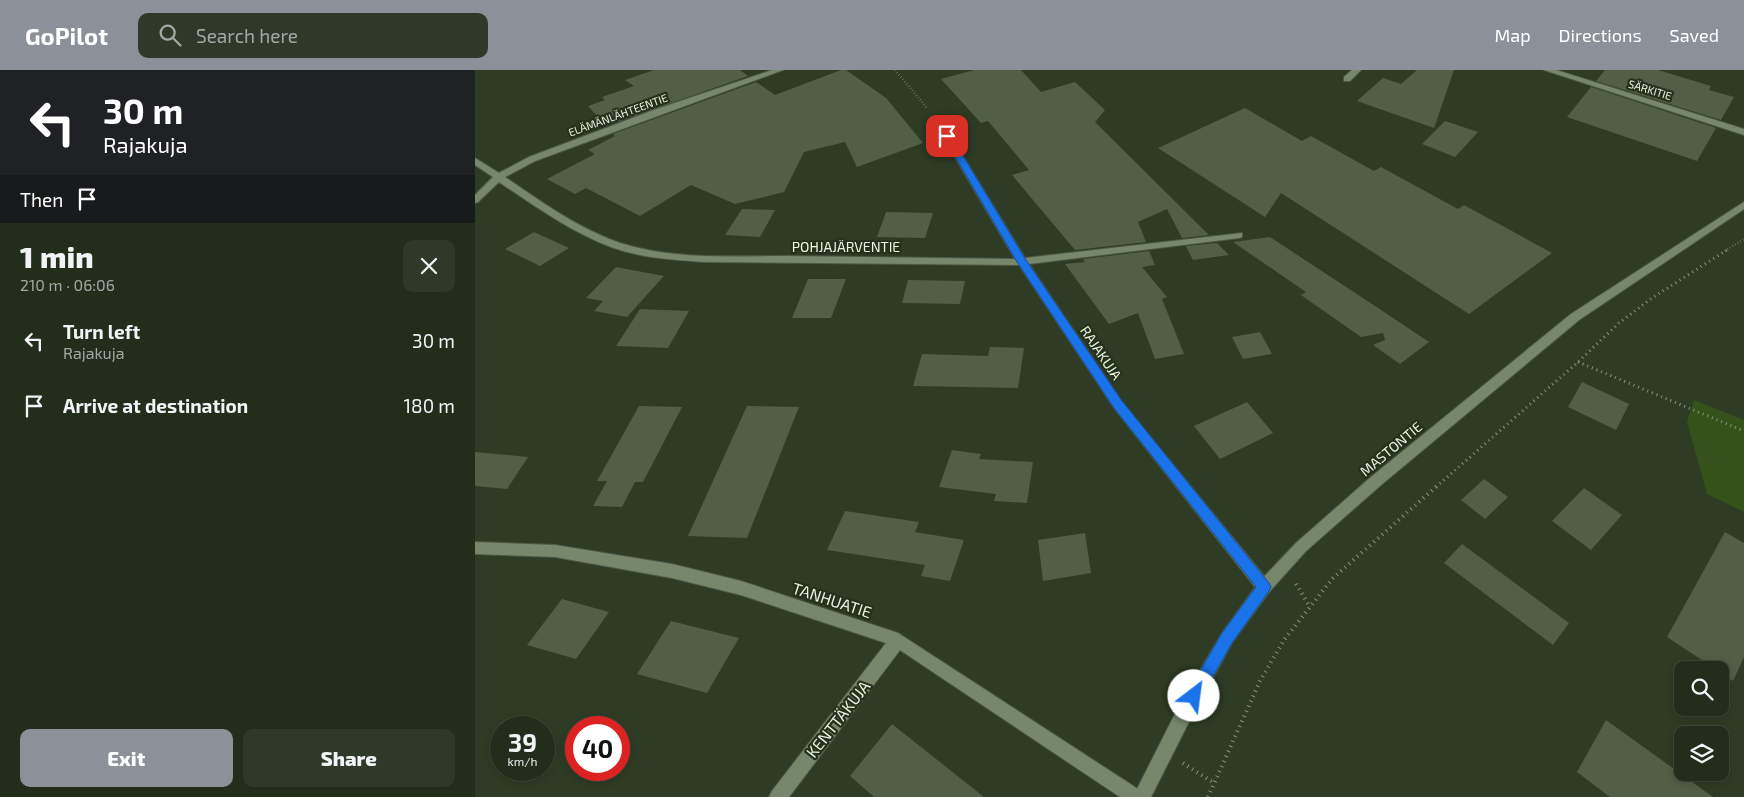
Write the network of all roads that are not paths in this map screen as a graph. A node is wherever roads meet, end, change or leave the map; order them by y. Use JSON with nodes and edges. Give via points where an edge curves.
{"nodes":[{"id":1,"x":779,"y":70,"type":"edge"},
{"id":2,"x":1357,"y":70,"type":"edge"},
{"id":3,"x":1548,"y":70,"type":"edge"},
{"id":4,"x":1347,"y":78,"type":"dead end"},
{"id":5,"x":937,"y":120,"type":"road end"},
{"id":6,"x":1744,"y":132,"type":"edge"},
{"id":7,"x":475,"y":161,"type":"edge"},
{"id":8,"x":499,"y":177,"type":"junction"},
{"id":9,"x":475,"y":200,"type":"edge"},
{"id":10,"x":1744,"y":205,"type":"edge"},
{"id":11,"x":1239,"y":236,"type":"dead end"},
{"id":12,"x":1022,"y":262,"type":"junction"},
{"id":13,"x":475,"y":548,"type":"edge"},
{"id":14,"x":1264,"y":587,"type":"junction"},
{"id":15,"x":898,"y":640,"type":"junction"},
{"id":16,"x":778,"y":797,"type":"edge"},
{"id":17,"x":1135,"y":797,"type":"edge"},
{"id":18,"x":1142,"y":797,"type":"edge"}],
"edges":[{"from":1,"to":8,"type":"street","name":"ELÄMÄNLÄHTEENTIE","via":[[541,156]]},
{"from":2,"to":4,"type":"street"},
{"from":3,"to":6,"type":"street","name":"SÄRKITIE"},
{"from":5,"to":12,"type":"street","name":"RAJAKUJA"},
{"from":7,"to":8,"type":"street","name":"POHJAJÄRVENTIE"},
{"from":8,"to":9,"type":"street","name":"ELÄMÄNLÄHTEENTIE"},
{"from":8,"to":12,"type":"street","name":"POHJAJÄRVENTIE","via":[[603,240],[655,255],[705,259]]},
{"from":10,"to":14,"type":"street","name":"MASTONTIE","via":[[1575,317],[1376,481],[1301,547]]},
{"from":11,"to":12,"type":"street","name":"POHJAJÄRVENTIE"},
{"from":12,"to":14,"type":"street","name":"RAJAKUJA","via":[[1118,404]]},
{"from":13,"to":15,"type":"street","name":"TANHUATIE","via":[[555,551],[672,571],[741,588]]},
{"from":14,"to":18,"type":"street","name":"MASTONTIE","via":[[1227,638]]},
{"from":15,"to":16,"type":"street","name":"KENTTÄKUJA"},
{"from":15,"to":17,"type":"street","name":"TANHUATIE"}]}
